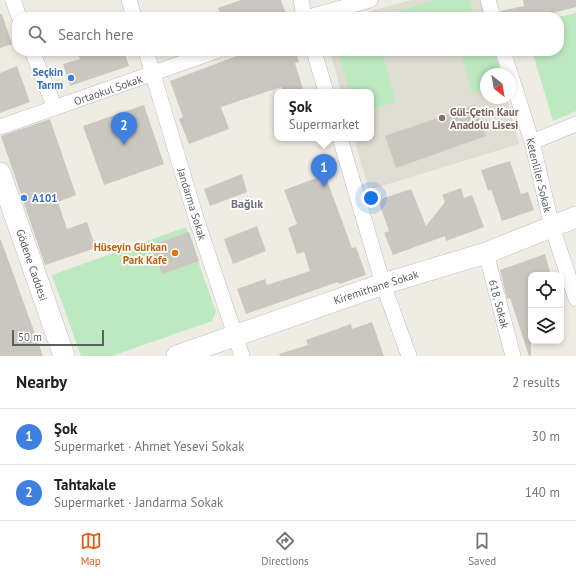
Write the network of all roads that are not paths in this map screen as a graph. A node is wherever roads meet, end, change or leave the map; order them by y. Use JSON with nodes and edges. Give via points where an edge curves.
{"nodes":[{"id":1,"x":13,"y":0,"type":"edge"},
{"id":2,"x":129,"y":0,"type":"edge"},
{"id":3,"x":301,"y":0,"type":"edge"},
{"id":4,"x":370,"y":0,"type":"edge"},
{"id":5,"x":488,"y":0,"type":"edge"},
{"id":6,"x":17,"y":12,"type":"edge"},
{"id":7,"x":133,"y":12,"type":"edge"},
{"id":8,"x":303,"y":12,"type":"edge"},
{"id":9,"x":327,"y":12,"type":"edge"},
{"id":10,"x":492,"y":12,"type":"edge"},
{"id":11,"x":34,"y":56,"type":"edge"},
{"id":12,"x":148,"y":56,"type":"edge"},
{"id":13,"x":202,"y":56,"type":"edge"},
{"id":14,"x":315,"y":56,"type":"edge"},
{"id":15,"x":506,"y":56,"type":"edge"},
{"id":16,"x":153,"y":74,"type":"junction"},
{"id":17,"x":325,"y":89,"type":"edge"},
{"id":18,"x":55,"y":108,"type":"junction"},
{"id":19,"x":576,"y":124,"type":"edge"},
{"id":20,"x":0,"y":127,"type":"edge"},
{"id":21,"x":341,"y":141,"type":"edge"},
{"id":22,"x":532,"y":142,"type":"junction"},
{"id":23,"x":0,"y":173,"type":"edge"},
{"id":24,"x":0,"y":208,"type":"edge"},
{"id":25,"x":576,"y":217,"type":"edge"},
{"id":26,"x":552,"y":227,"type":"junction"},
{"id":27,"x":486,"y":253,"type":"junction"},
{"id":28,"x":383,"y":284,"type":"junction"},
{"id":29,"x":576,"y":299,"type":"edge"},
{"id":30,"x":235,"y":336,"type":"junction"},
{"id":31,"x":52,"y":356,"type":"edge"},
{"id":32,"x":64,"y":356,"type":"edge"},
{"id":33,"x":177,"y":356,"type":"edge"},
{"id":34,"x":242,"y":356,"type":"edge"},
{"id":35,"x":409,"y":356,"type":"edge"},
{"id":36,"x":513,"y":356,"type":"edge"}],
"edges":[{"from":1,"to":6,"type":"street"},
{"from":2,"to":7,"type":"street"},
{"from":3,"to":8,"type":"street"},
{"from":4,"to":9,"type":"street"},
{"from":5,"to":10,"type":"street"},
{"from":11,"to":18,"type":"street"},
{"from":12,"to":16,"type":"street","name":"Jandarma Sokak"},
{"from":13,"to":16,"type":"street","name":"Ortaokul Sokak"},
{"from":14,"to":17,"type":"street"},
{"from":15,"to":22,"type":"street","name":"Ketenliler Sokak"},
{"from":16,"to":18,"type":"street","name":"Ortaokul Sokak"},
{"from":16,"to":30,"type":"street","name":"Jandarma Sokak"},
{"from":18,"to":20,"type":"street","name":"Ortaokul Sokak"},
{"from":19,"to":22,"type":"street"},
{"from":21,"to":28,"type":"street"},
{"from":22,"to":26,"type":"street","name":"Ketenliler Sokak"},
{"from":23,"to":32,"type":"street","name":"Gödene Caddesi"},
{"from":24,"to":31,"type":"street","name":"Gödene Caddesi"},
{"from":25,"to":26,"type":"street","name":"Kiremithane Sokak"},
{"from":26,"to":27,"type":"street","name":"Kiremithane Sokak"},
{"from":26,"to":29,"type":"street","name":"Ketenliler Sokak"},
{"from":27,"to":28,"type":"street","name":"Kiremithane Sokak"},
{"from":27,"to":36,"type":"street","name":"618. Sokak"},
{"from":28,"to":30,"type":"street","name":"Kiremithane Sokak"},
{"from":28,"to":35,"type":"street"},
{"from":30,"to":33,"type":"street","name":"Kiremithane Sokak"},
{"from":30,"to":34,"type":"street","name":"Jandarma Sokak"}]}
